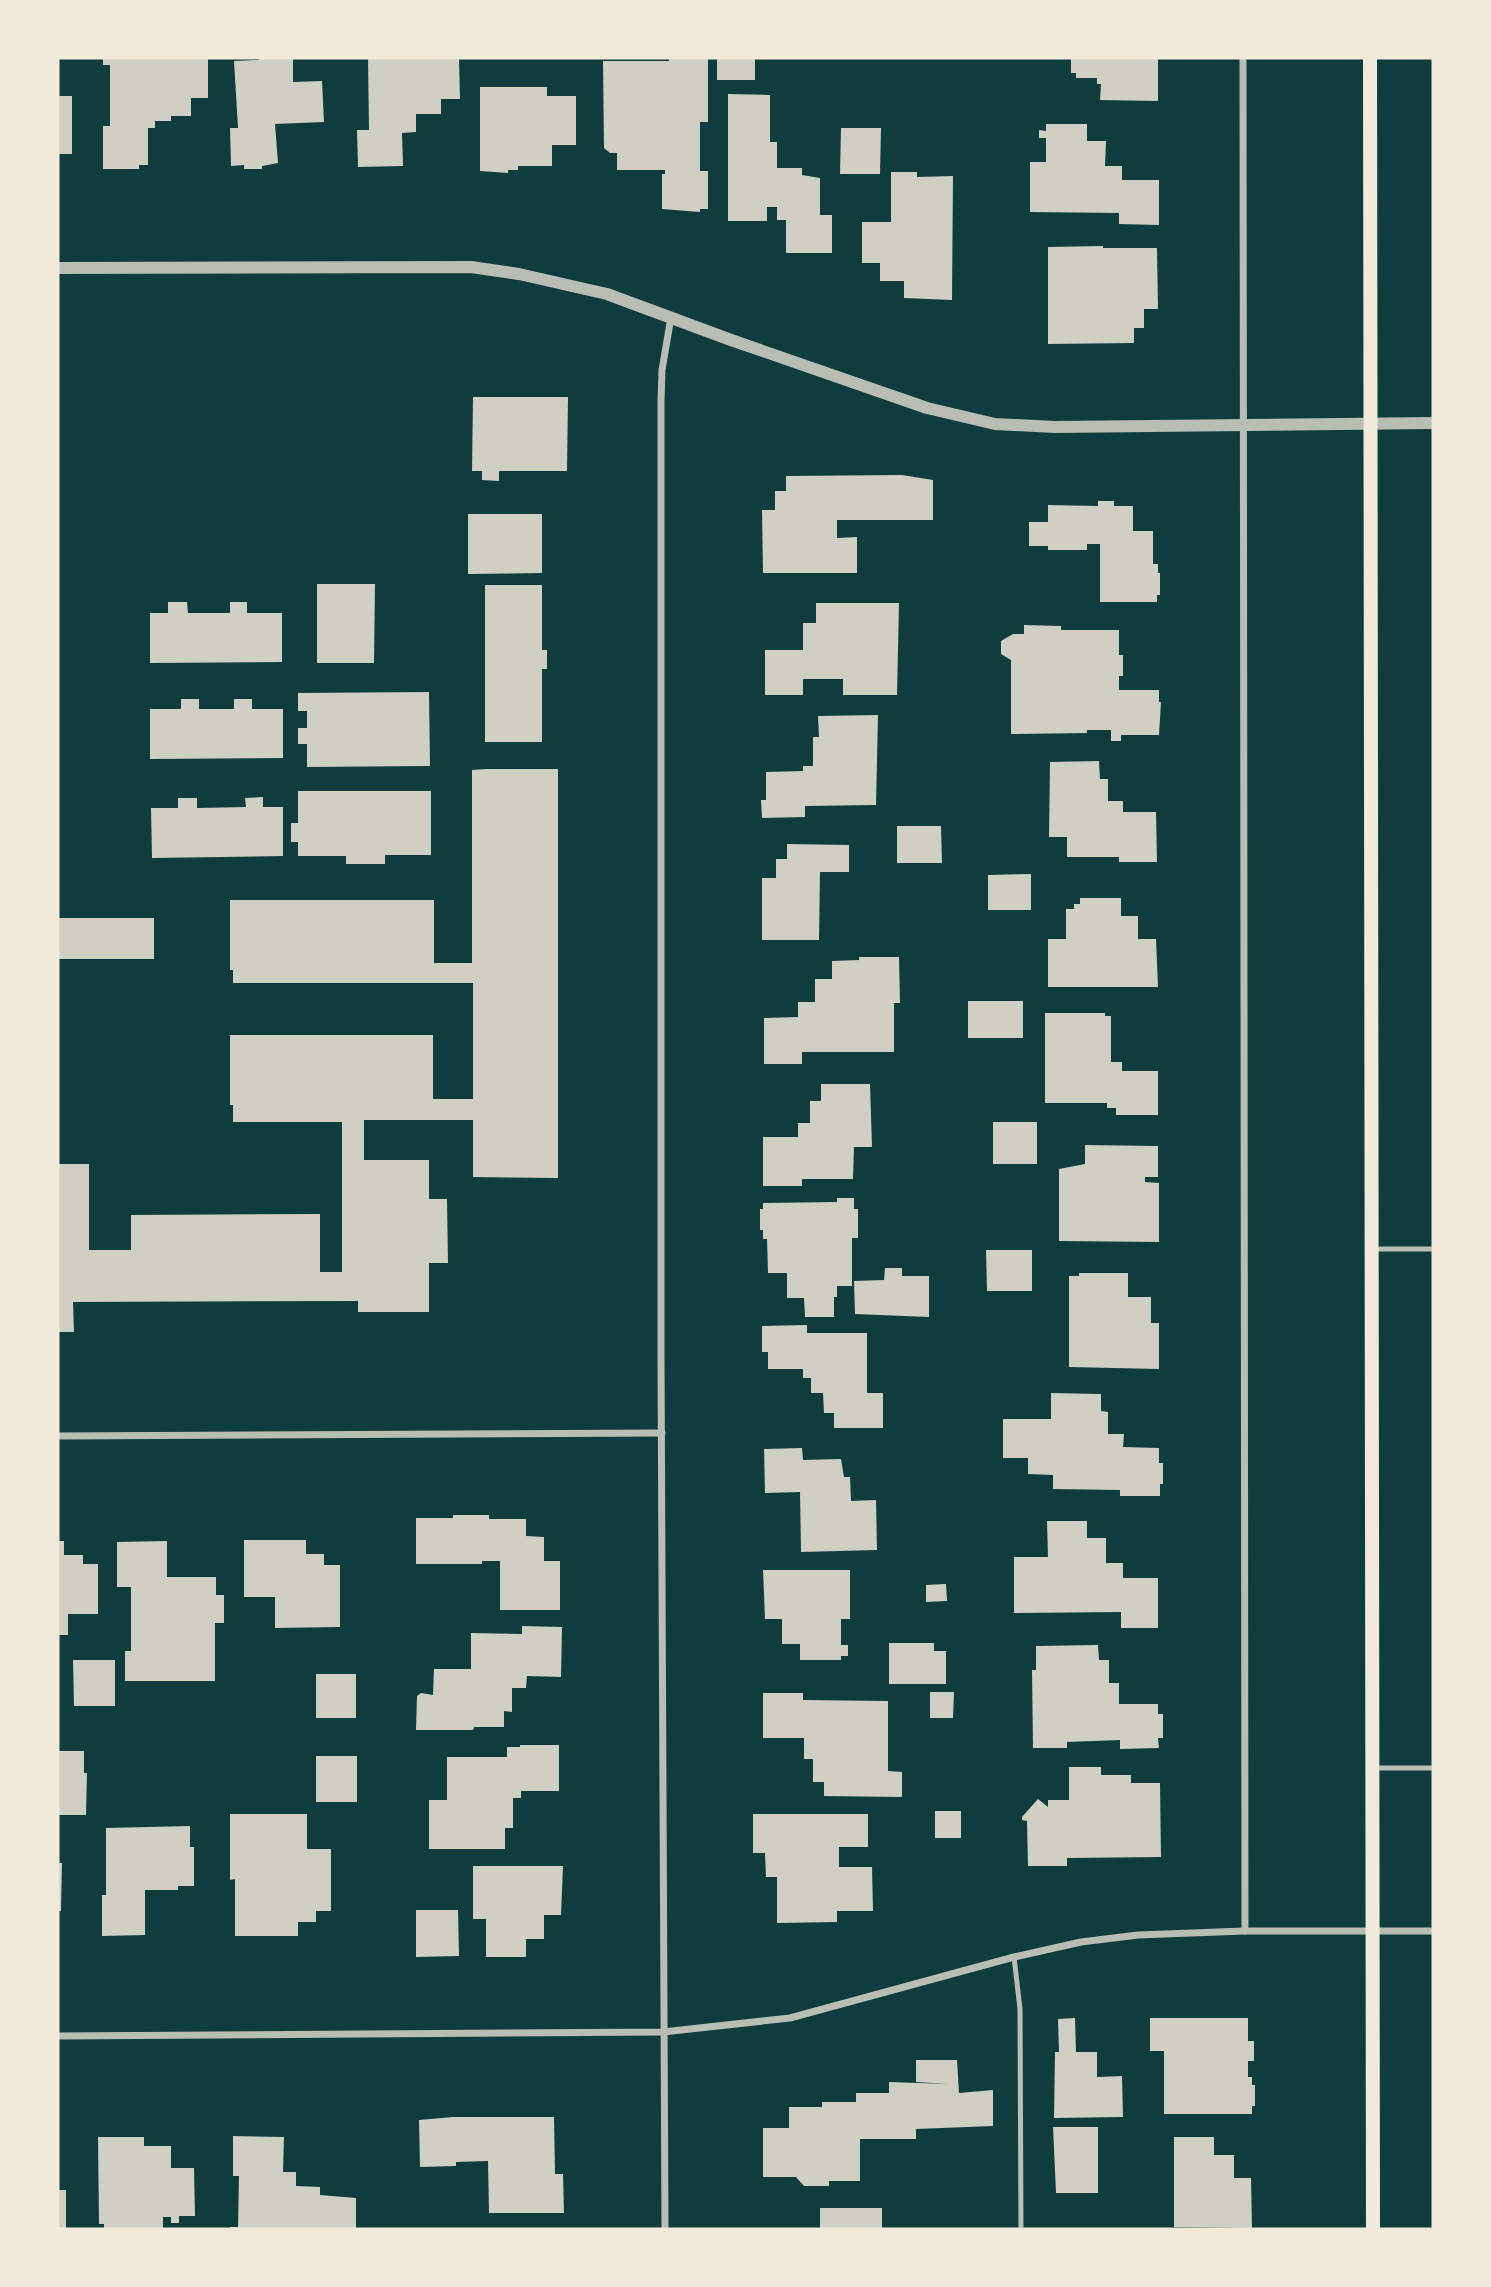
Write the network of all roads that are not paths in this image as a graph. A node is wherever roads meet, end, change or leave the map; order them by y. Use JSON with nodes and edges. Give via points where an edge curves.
{"nodes":[{"id":1,"x":1242,"y":58,"type":"edge"},
{"id":2,"x":1370,"y":58,"type":"edge"},
{"id":3,"x":58,"y":268,"type":"edge"},
{"id":4,"x":671,"y":317,"type":"junction"},
{"id":5,"x":1244,"y":424,"type":"junction"},
{"id":6,"x":1370,"y":424,"type":"junction"},
{"id":7,"x":1433,"y":424,"type":"edge"},
{"id":8,"x":1371,"y":1249,"type":"junction"},
{"id":9,"x":1433,"y":1249,"type":"edge"},
{"id":10,"x":662,"y":1433,"type":"junction"},
{"id":11,"x":58,"y":1436,"type":"edge"},
{"id":12,"x":1372,"y":1768,"type":"junction"},
{"id":13,"x":1433,"y":1768,"type":"edge"},
{"id":14,"x":1245,"y":1931,"type":"junction"},
{"id":15,"x":1372,"y":1931,"type":"junction"},
{"id":16,"x":1433,"y":1931,"type":"edge"},
{"id":17,"x":1014,"y":1956,"type":"junction"},
{"id":18,"x":663,"y":2032,"type":"junction"},
{"id":19,"x":58,"y":2036,"type":"edge"},
{"id":20,"x":665,"y":2229,"type":"edge"},
{"id":21,"x":1021,"y":2229,"type":"edge"},
{"id":22,"x":1373,"y":2229,"type":"edge"}],
"edges":[{"from":1,"to":5,"type":"street"},
{"from":2,"to":6,"type":"main road"},
{"from":3,"to":4,"type":"street","via":[[471,267],[583,288]]},
{"from":4,"to":5,"type":"street","via":[[927,408],[995,424]]},
{"from":4,"to":10,"type":"street","via":[[661,401]]},
{"from":5,"to":6,"type":"street"},
{"from":5,"to":14,"type":"street"},
{"from":6,"to":7,"type":"street"},
{"from":6,"to":8,"type":"main road"},
{"from":8,"to":9,"type":"lane"},
{"from":8,"to":12,"type":"main road"},
{"from":10,"to":11,"type":"street"},
{"from":10,"to":18,"type":"street"},
{"from":12,"to":13,"type":"lane"},
{"from":12,"to":15,"type":"main road"},
{"from":14,"to":15,"type":"street"},
{"from":14,"to":17,"type":"street","via":[[1138,1935]]},
{"from":15,"to":16,"type":"street"},
{"from":15,"to":22,"type":"main road"},
{"from":17,"to":18,"type":"street","via":[[790,2018]]},
{"from":17,"to":21,"type":"lane","via":[[1020,2009]]},
{"from":18,"to":19,"type":"street"},
{"from":18,"to":20,"type":"street"}]}
